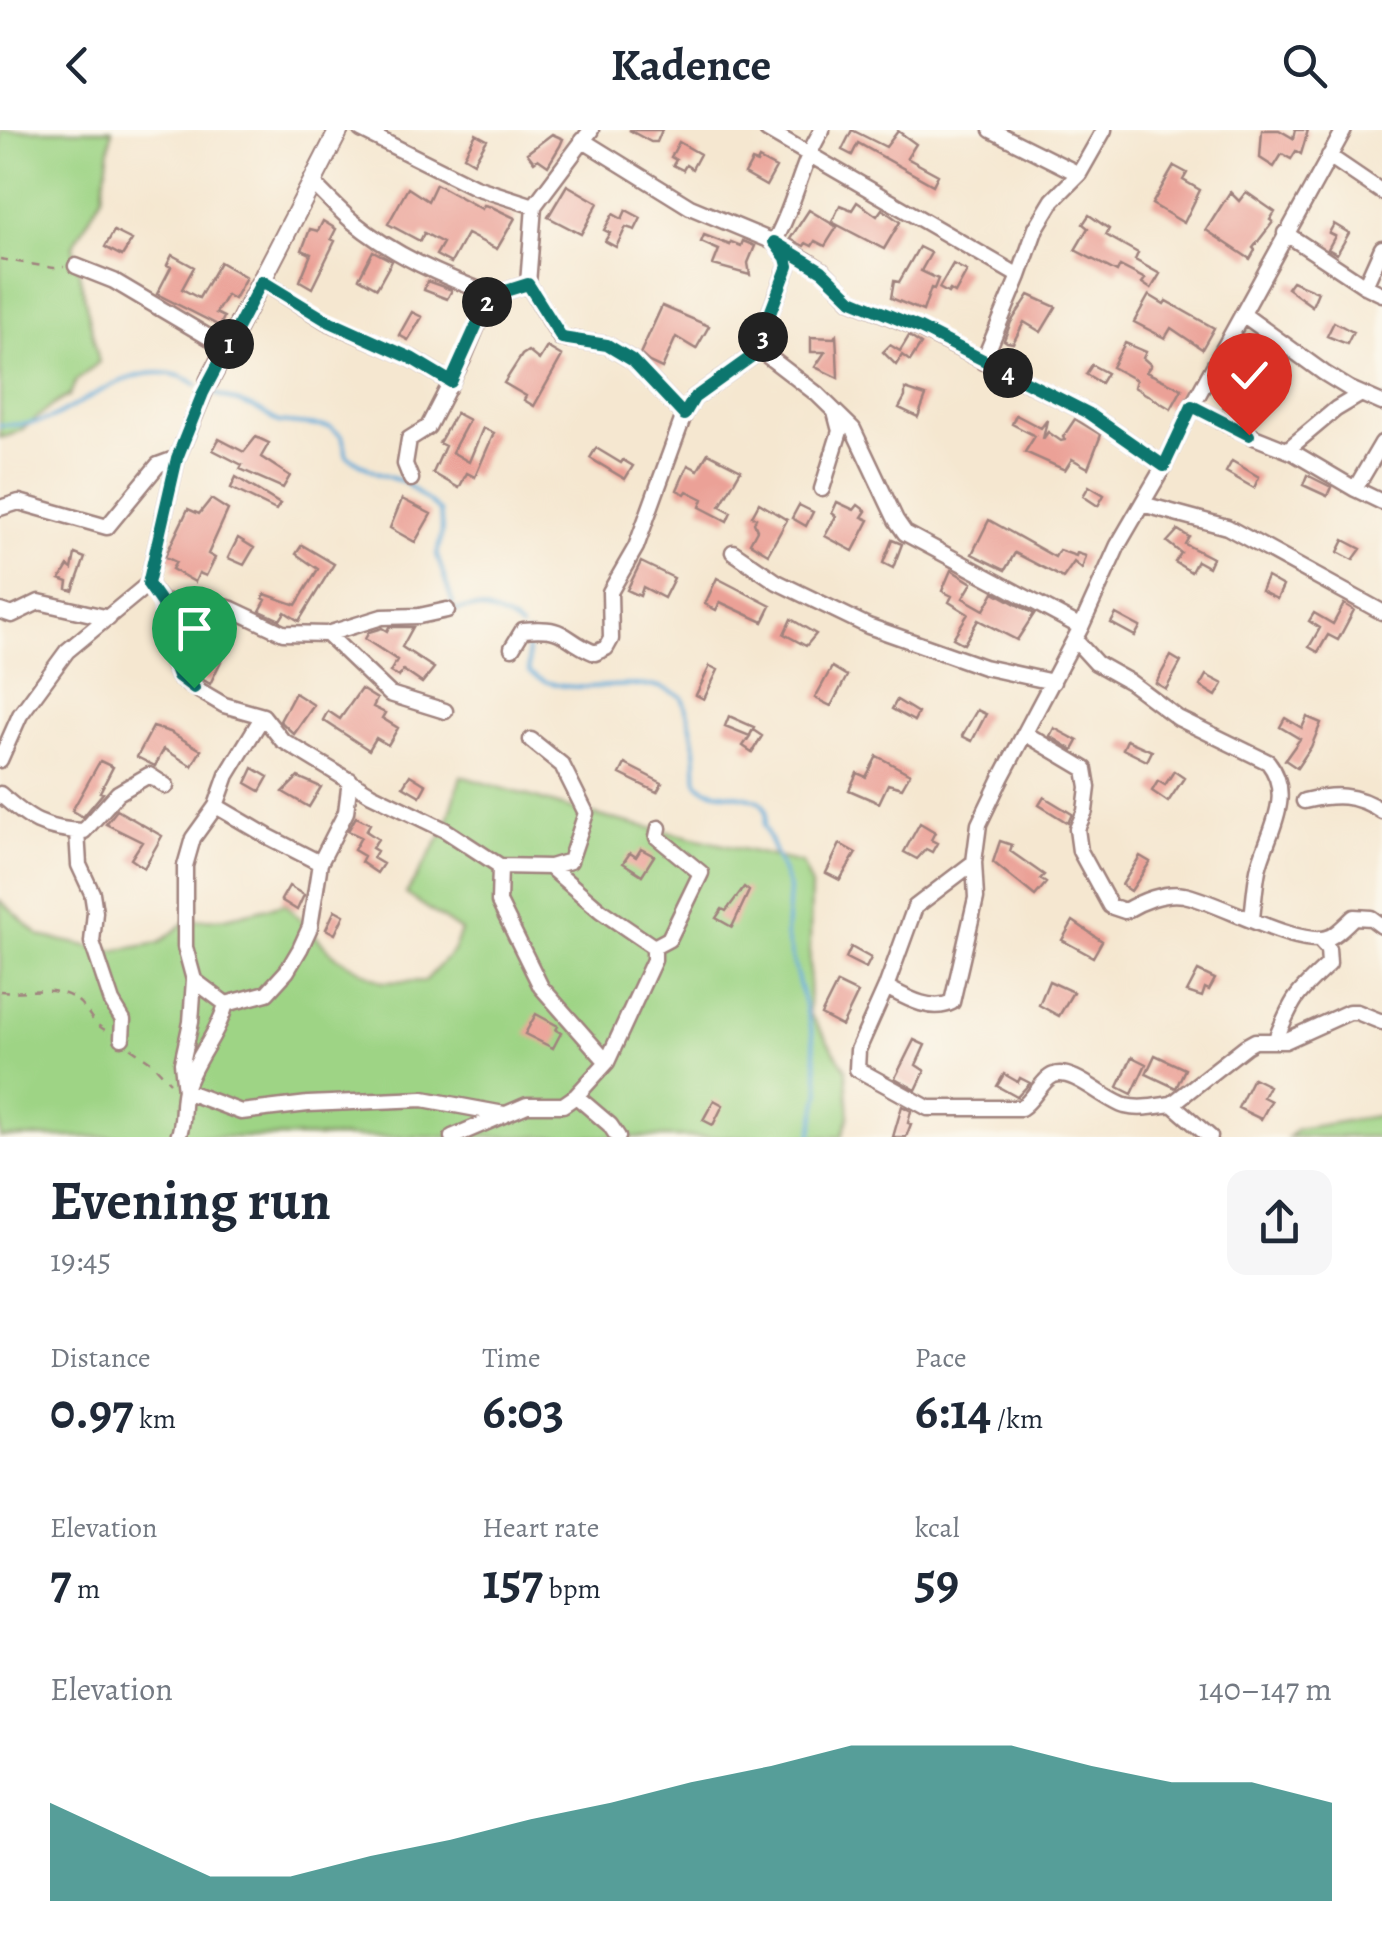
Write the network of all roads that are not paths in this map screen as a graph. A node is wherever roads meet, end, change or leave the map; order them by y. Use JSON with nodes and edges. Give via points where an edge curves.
{"nodes":[{"id":1,"x":338,"y":130,"type":"edge"},
{"id":2,"x":360,"y":130,"type":"edge"},
{"id":3,"x":767,"y":130,"type":"edge"},
{"id":4,"x":822,"y":130,"type":"edge"},
{"id":5,"x":991,"y":130,"type":"edge"},
{"id":6,"x":1104,"y":130,"type":"edge"},
{"id":7,"x":1344,"y":130,"type":"edge"},
{"id":8,"x":587,"y":133,"type":"edge"},
{"id":9,"x":809,"y":152,"type":"junction"},
{"id":10,"x":1329,"y":156,"type":"junction"},
{"id":11,"x":1079,"y":174,"type":"junction"},
{"id":12,"x":312,"y":182,"type":"junction"},
{"id":13,"x":1382,"y":192,"type":"edge"},
{"id":14,"x":534,"y":206,"type":"junction"},
{"id":15,"x":1285,"y":233,"type":"junction"},
{"id":16,"x":774,"y":242,"type":"junction"},
{"id":17,"x":1382,"y":248,"type":"edge"},
{"id":18,"x":76,"y":266,"type":"road end"},
{"id":19,"x":1020,"y":276,"type":"junction"},
{"id":20,"x":262,"y":281,"type":"junction"},
{"id":21,"x":528,"y":284,"type":"junction"},
{"id":22,"x":1365,"y":286,"type":"junction"},
{"id":23,"x":1382,"y":294,"type":"edge"},
{"id":24,"x":493,"y":295,"type":"junction"},
{"id":25,"x":1244,"y":314,"type":"junction"},
{"id":26,"x":761,"y":346,"type":"junction"},
{"id":27,"x":227,"y":348,"type":"junction"},
{"id":28,"x":983,"y":362,"type":"junction"},
{"id":29,"x":209,"y":381,"type":"joint"},
{"id":30,"x":451,"y":382,"type":"junction"},
{"id":31,"x":1361,"y":394,"type":"junction"},
{"id":32,"x":1382,"y":403,"type":"edge"},
{"id":33,"x":1192,"y":406,"type":"junction"},
{"id":34,"x":835,"y":411,"type":"junction"},
{"id":35,"x":684,"y":415,"type":"junction"},
{"id":36,"x":1382,"y":444,"type":"edge"},
{"id":37,"x":1288,"y":450,"type":"junction"},
{"id":38,"x":177,"y":458,"type":"junction"},
{"id":39,"x":1164,"y":466,"type":"junction"},
{"id":40,"x":411,"y":480,"type":"dead end"},
{"id":41,"x":1355,"y":489,"type":"junction"},
{"id":42,"x":822,"y":490,"type":"dead end"},
{"id":43,"x":1382,"y":502,"type":"edge"},
{"id":44,"x":1142,"y":504,"type":"junction"},
{"id":45,"x":0,"y":508,"type":"edge"},
{"id":46,"x":733,"y":552,"type":"dead end"},
{"id":47,"x":148,"y":584,"type":"junction"},
{"id":48,"x":162,"y":604,"type":"junction"},
{"id":49,"x":446,"y":610,"type":"dead end"},
{"id":50,"x":0,"y":611,"type":"edge"},
{"id":51,"x":1382,"y":612,"type":"edge"},
{"id":52,"x":109,"y":618,"type":"junction"},
{"id":53,"x":327,"y":634,"type":"junction"},
{"id":54,"x":1078,"y":634,"type":"junction"},
{"id":55,"x":512,"y":648,"type":"dead end"},
{"id":56,"x":1053,"y":682,"type":"junction"},
{"id":57,"x":445,"y":712,"type":"dead end"},
{"id":58,"x":263,"y":716,"type":"junction"},
{"id":59,"x":1026,"y":734,"type":"junction"},
{"id":60,"x":531,"y":740,"type":"dead end"},
{"id":61,"x":0,"y":760,"type":"edge"},
{"id":62,"x":350,"y":780,"type":"junction"},
{"id":63,"x":166,"y":786,"type":"dead end"},
{"id":64,"x":0,"y":792,"type":"edge"},
{"id":65,"x":1304,"y":801,"type":"dead end"},
{"id":66,"x":216,"y":806,"type":"junction"},
{"id":67,"x":1382,"y":811,"type":"edge"},
{"id":68,"x":658,"y":828,"type":"dead end"},
{"id":69,"x":77,"y":831,"type":"junction"},
{"id":70,"x":320,"y":862,"type":"junction"},
{"id":71,"x":974,"y":862,"type":"junction"},
{"id":72,"x":500,"y":866,"type":"junction"},
{"id":73,"x":550,"y":867,"type":"junction"},
{"id":74,"x":1252,"y":918,"type":"junction"},
{"id":75,"x":1382,"y":926,"type":"edge"},
{"id":76,"x":1319,"y":939,"type":"junction"},
{"id":77,"x":654,"y":946,"type":"junction"},
{"id":78,"x":194,"y":980,"type":"junction"},
{"id":79,"x":886,"y":987,"type":"junction"},
{"id":80,"x":191,"y":1003,"type":"junction"},
{"id":81,"x":226,"y":1004,"type":"junction"},
{"id":82,"x":1382,"y":1022,"type":"edge"},
{"id":83,"x":216,"y":1034,"type":"junction"},
{"id":84,"x":122,"y":1038,"type":"road end"},
{"id":85,"x":1275,"y":1041,"type":"junction"},
{"id":86,"x":607,"y":1062,"type":"junction"},
{"id":87,"x":178,"y":1087,"type":"junction"},
{"id":88,"x":576,"y":1096,"type":"junction"},
{"id":89,"x":1172,"y":1104,"type":"junction"},
{"id":90,"x":505,"y":1114,"type":"junction"},
{"id":91,"x":178,"y":1137,"type":"edge"},
{"id":92,"x":452,"y":1137,"type":"edge"},
{"id":93,"x":618,"y":1137,"type":"edge"},
{"id":94,"x":1210,"y":1137,"type":"edge"}],
"edges":[{"from":1,"to":12,"type":"street"},
{"from":2,"to":14,"type":"street","via":[[475,187]]},
{"from":3,"to":9,"type":"street"},
{"from":4,"to":9,"type":"street"},
{"from":5,"to":11,"type":"street"},
{"from":6,"to":11,"type":"street"},
{"from":7,"to":10,"type":"street"},
{"from":8,"to":14,"type":"street"},
{"from":8,"to":16,"type":"street","via":[[690,207]]},
{"from":9,"to":16,"type":"street"},
{"from":9,"to":19,"type":"street"},
{"from":10,"to":13,"type":"street"},
{"from":10,"to":15,"type":"street"},
{"from":11,"to":19,"type":"street","via":[[1036,228]]},
{"from":12,"to":20,"type":"street"},
{"from":12,"to":24,"type":"street","via":[[386,244]]},
{"from":14,"to":21,"type":"street"},
{"from":15,"to":22,"type":"street"},
{"from":15,"to":25,"type":"street"},
{"from":16,"to":26,"type":"street","via":[[788,266]]},
{"from":16,"to":28,"type":"street","via":[[822,271],[852,300]]},
{"from":17,"to":22,"type":"street"},
{"from":18,"to":27,"type":"street"},
{"from":19,"to":28,"type":"street"},
{"from":20,"to":27,"type":"street"},
{"from":20,"to":30,"type":"street"},
{"from":21,"to":24,"type":"street"},
{"from":21,"to":35,"type":"street","via":[[562,338],[607,345],[632,360]]},
{"from":22,"to":23,"type":"street"},
{"from":24,"to":30,"type":"street"},
{"from":25,"to":31,"type":"street"},
{"from":25,"to":33,"type":"street"},
{"from":26,"to":34,"type":"street"},
{"from":26,"to":35,"type":"street","via":[[694,398]]},
{"from":27,"to":29,"type":"street"},
{"from":28,"to":39,"type":"street","via":[[1088,413]]},
{"from":29,"to":38,"type":"street"},
{"from":30,"to":40,"type":"street","via":[[428,428],[409,439],[405,464]]},
{"from":31,"to":32,"type":"street"},
{"from":31,"to":37,"type":"street"},
{"from":33,"to":37,"type":"street"},
{"from":33,"to":39,"type":"street"},
{"from":34,"to":42,"type":"street","via":[[840,431]]},
{"from":34,"to":54,"type":"street","via":[[853,429],[906,533]]},
{"from":35,"to":55,"type":"street","via":[[636,547],[610,592],[612,640],[595,653],[550,628],[524,630]]},
{"from":36,"to":41,"type":"street"},
{"from":37,"to":41,"type":"street"},
{"from":38,"to":45,"type":"street","via":[[158,465],[106,527],[19,502]]},
{"from":38,"to":47,"type":"street"},
{"from":39,"to":44,"type":"street"},
{"from":41,"to":43,"type":"street"},
{"from":44,"to":51,"type":"street","via":[[1227,527]]},
{"from":44,"to":54,"type":"street"},
{"from":46,"to":56,"type":"street","via":[[855,620],[984,666]]},
{"from":47,"to":48,"type":"street"},
{"from":47,"to":52,"type":"street"},
{"from":48,"to":53,"type":"street","via":[[196,599],[284,633]]},
{"from":48,"to":58,"type":"street","via":[[164,638],[178,676],[224,706]]},
{"from":49,"to":53,"type":"street","via":[[382,617]]},
{"from":50,"to":52,"type":"street","via":[[12,615],[39,602]]},
{"from":52,"to":61,"type":"street","via":[[67,651],[20,715]]},
{"from":53,"to":57,"type":"street","via":[[390,694]]},
{"from":54,"to":56,"type":"street"},
{"from":54,"to":74,"type":"street","via":[[1096,663],[1275,771],[1279,811],[1259,867]]},
{"from":56,"to":59,"type":"street"},
{"from":58,"to":62,"type":"street","via":[[282,740]]},
{"from":58,"to":66,"type":"street","via":[[226,775]]},
{"from":59,"to":71,"type":"street","via":[[979,824]]},
{"from":59,"to":74,"type":"street","via":[[1084,770],[1080,850],[1110,906],[1125,910],[1181,894]]},
{"from":60,"to":73,"type":"street","via":[[562,765],[586,813],[570,862]]},
{"from":62,"to":70,"type":"street","via":[[346,812]]},
{"from":62,"to":72,"type":"street"},
{"from":63,"to":69,"type":"street","via":[[149,775]]},
{"from":64,"to":69,"type":"street","via":[[28,819]]},
{"from":65,"to":67,"type":"street","via":[[1350,796]]},
{"from":66,"to":70,"type":"street"},
{"from":66,"to":78,"type":"street","via":[[193,838],[186,866],[185,947]]},
{"from":68,"to":77,"type":"street","via":[[656,837],[701,873],[670,939]]},
{"from":69,"to":84,"type":"street","via":[[79,865],[95,912],[92,942],[123,1020]]},
{"from":70,"to":81,"type":"street","via":[[310,927],[287,971],[268,993]]},
{"from":71,"to":79,"type":"street","via":[[915,907]]},
{"from":71,"to":79,"type":"street","via":[[976,898],[952,1002],[916,1002]]},
{"from":72,"to":73,"type":"street"},
{"from":72,"to":86,"type":"street","via":[[499,902],[541,987]]},
{"from":73,"to":77,"type":"street"},
{"from":74,"to":76,"type":"street","via":[[1297,938]]},
{"from":75,"to":76,"type":"street","via":[[1354,917]]},
{"from":76,"to":85,"type":"street","via":[[1329,964],[1290,1002]]},
{"from":77,"to":86,"type":"street","via":[[654,960]]},
{"from":78,"to":80,"type":"street"},
{"from":78,"to":81,"type":"street"},
{"from":79,"to":89,"type":"street","via":[[858,1050],[857,1069],[928,1108],[1021,1108],[1060,1073],[1126,1106]]},
{"from":80,"to":83,"type":"street"},
{"from":80,"to":87,"type":"street"},
{"from":81,"to":83,"type":"street"},
{"from":82,"to":85,"type":"street","via":[[1349,1012]]},
{"from":83,"to":87,"type":"street"},
{"from":85,"to":89,"type":"street","via":[[1246,1046]]},
{"from":86,"to":88,"type":"street"},
{"from":87,"to":90,"type":"street","via":[[241,1112],[423,1099]]},
{"from":87,"to":91,"type":"street","via":[[184,1124]]},
{"from":88,"to":90,"type":"street","via":[[563,1105]]},
{"from":88,"to":93,"type":"street"},
{"from":89,"to":94,"type":"street"},
{"from":90,"to":92,"type":"street"}]}
